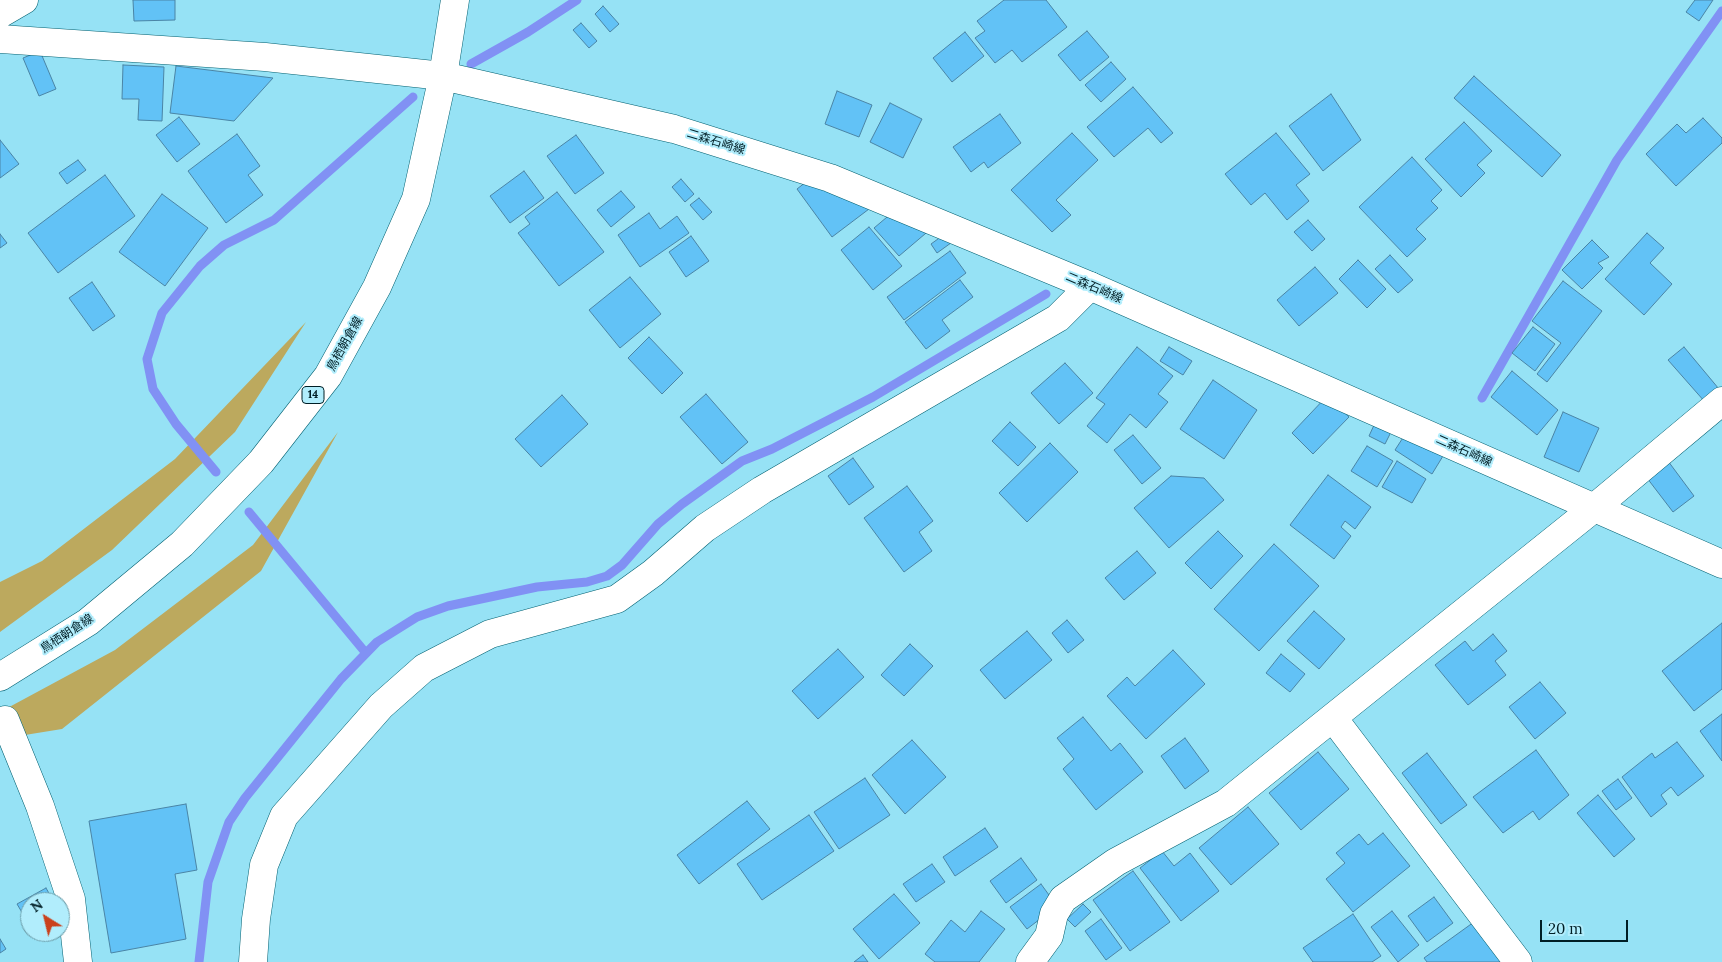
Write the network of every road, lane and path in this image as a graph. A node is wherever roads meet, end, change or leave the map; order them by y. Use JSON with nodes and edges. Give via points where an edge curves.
{"nodes":[{"id":1,"x":24,"y":0,"type":"edge"},
{"id":2,"x":455,"y":0,"type":"edge"},
{"id":3,"x":0,"y":14,"type":"edge"},
{"id":4,"x":0,"y":39,"type":"edge"},
{"id":5,"x":443,"y":76,"type":"junction"},
{"id":6,"x":1090,"y":286,"type":"junction"},
{"id":7,"x":1722,"y":401,"type":"edge"},
{"id":8,"x":1594,"y":508,"type":"junction"},
{"id":9,"x":1722,"y":564,"type":"edge"},
{"id":10,"x":0,"y":677,"type":"edge"},
{"id":11,"x":1334,"y":718,"type":"junction"},
{"id":12,"x":5,"y":720,"type":"dead end"},
{"id":13,"x":78,"y":962,"type":"edge"},
{"id":14,"x":253,"y":962,"type":"edge"},
{"id":15,"x":1030,"y":962,"type":"edge"},
{"id":16,"x":1518,"y":962,"type":"edge"}],
"edges":[{"from":1,"to":3,"type":"street"},
{"from":2,"to":5,"type":"street","name":"鳥栖朝倉線","number":"14"},
{"from":4,"to":5,"type":"street","name":"二森石崎線","via":[[265,57]]},
{"from":5,"to":6,"type":"street","name":"二森石崎線","via":[[674,128],[830,178]]},
{"from":5,"to":10,"type":"street","name":"鳥栖朝倉線","number":"14","via":[[416,199],[377,287],[328,376],[261,462],[182,544],[88,622]]},
{"from":6,"to":8,"type":"street","name":"二森石崎線"},
{"from":6,"to":14,"type":"street","via":[[1058,318],[762,490],[705,528],[653,573],[617,598],[490,634],[424,668],[381,706],[284,816],[264,865]]},
{"from":7,"to":8,"type":"street"},
{"from":8,"to":9,"type":"street","name":"二森石崎線"},
{"from":8,"to":11,"type":"street"},
{"from":11,"to":15,"type":"street","via":[[1226,803],[1116,862],[1063,899],[1054,914],[1049,936]]},
{"from":11,"to":16,"type":"street"},
{"from":12,"to":13,"type":"street","via":[[40,806],[71,899]]}]}
